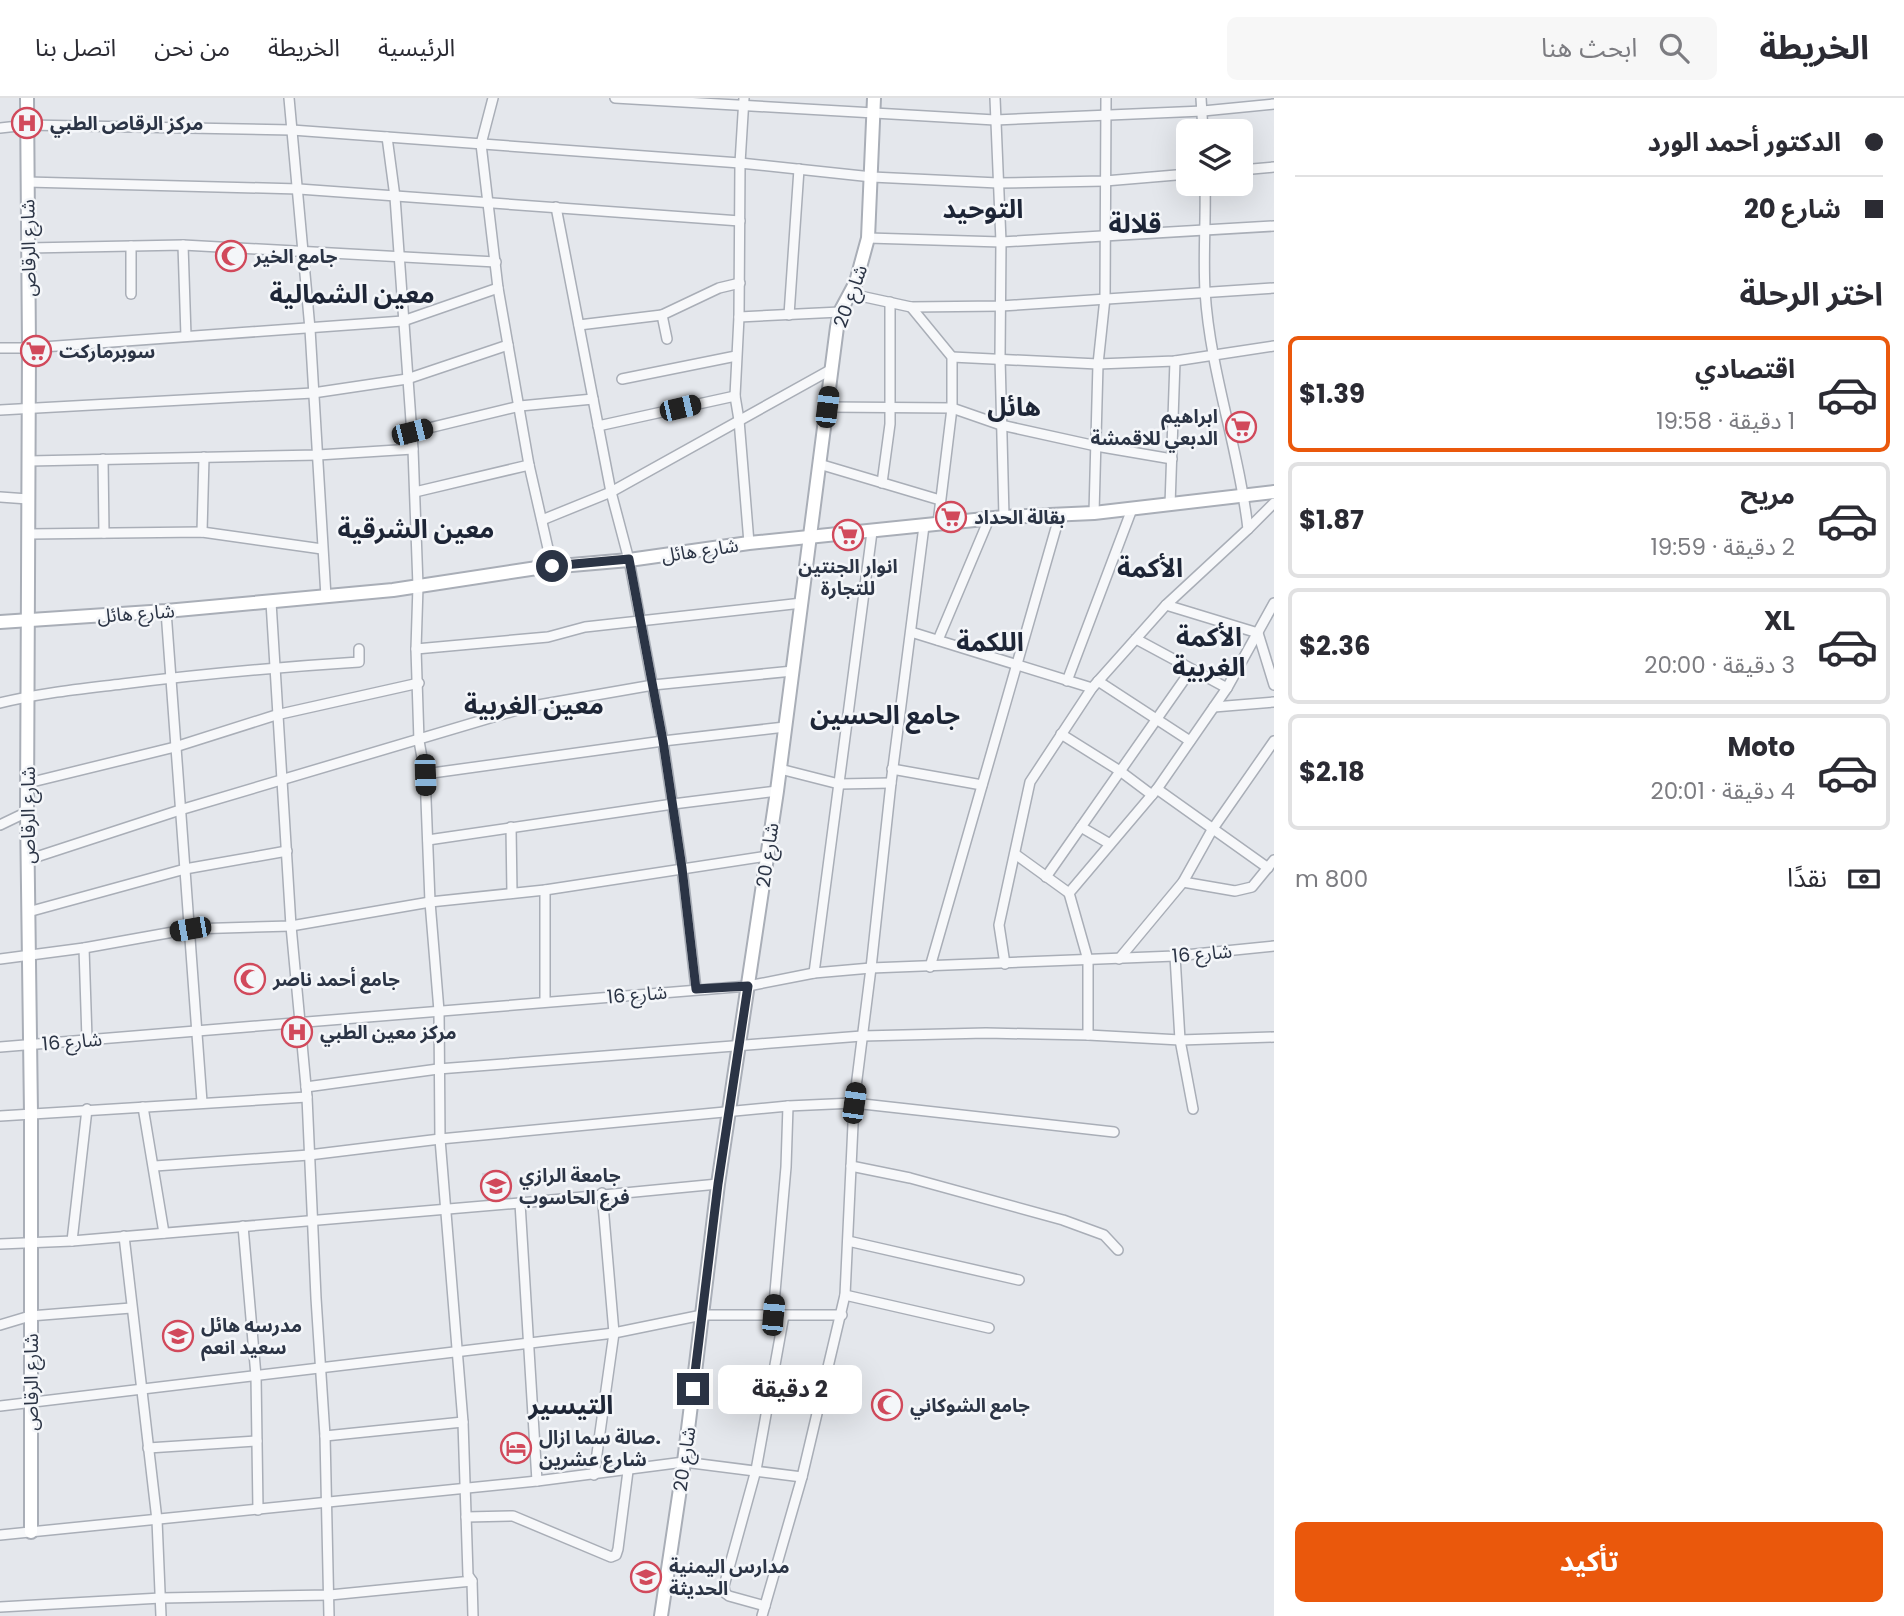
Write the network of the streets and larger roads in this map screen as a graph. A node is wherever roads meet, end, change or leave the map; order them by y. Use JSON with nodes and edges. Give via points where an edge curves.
{"nodes":[{"id":1,"x":27,"y":98,"type":"edge"},
{"id":2,"x":289,"y":98,"type":"edge"},
{"id":3,"x":493,"y":98,"type":"edge"},
{"id":4,"x":615,"y":98,"type":"edge"},
{"id":5,"x":874,"y":98,"type":"edge"},
{"id":6,"x":995,"y":98,"type":"edge"},
{"id":7,"x":1106,"y":98,"type":"edge"},
{"id":8,"x":1201,"y":98,"type":"edge"},
{"id":9,"x":744,"y":102,"type":"edge"},
{"id":10,"x":1274,"y":104,"type":"edge"},
{"id":11,"x":1203,"y":111,"type":"junction"},
{"id":12,"x":873,"y":113,"type":"junction"},
{"id":13,"x":1106,"y":114,"type":"junction"},
{"id":14,"x":1203,"y":119,"type":"edge"},
{"id":15,"x":995,"y":120,"type":"junction"},
{"id":16,"x":27,"y":125,"type":"junction"},
{"id":17,"x":0,"y":128,"type":"edge"},
{"id":18,"x":292,"y":130,"type":"junction"},
{"id":19,"x":387,"y":137,"type":"junction"},
{"id":20,"x":481,"y":144,"type":"junction"},
{"id":21,"x":740,"y":163,"type":"junction"},
{"id":22,"x":1274,"y":167,"type":"edge"},
{"id":23,"x":799,"y":169,"type":"junction"},
{"id":24,"x":1253,"y":169,"type":"edge"},
{"id":25,"x":1176,"y":175,"type":"edge"},
{"id":26,"x":872,"y":177,"type":"junction"},
{"id":27,"x":1105,"y":181,"type":"junction"},
{"id":28,"x":27,"y":182,"type":"junction"},
{"id":29,"x":998,"y":183,"type":"junction"},
{"id":30,"x":299,"y":189,"type":"junction"},
{"id":31,"x":1205,"y":196,"type":"edge"},
{"id":32,"x":395,"y":197,"type":"junction"},
{"id":33,"x":489,"y":203,"type":"junction"},
{"id":34,"x":556,"y":207,"type":"junction"},
{"id":35,"x":740,"y":220,"type":"junction"},
{"id":36,"x":1274,"y":226,"type":"edge"},
{"id":37,"x":1206,"y":229,"type":"junction"},
{"id":38,"x":1105,"y":237,"type":"junction"},
{"id":39,"x":868,"y":238,"type":"junction"},
{"id":40,"x":1001,"y":242,"type":"junction"},
{"id":41,"x":183,"y":245,"type":"junction"},
{"id":42,"x":131,"y":246,"type":"junction"},
{"id":43,"x":29,"y":248,"type":"junction"},
{"id":44,"x":304,"y":251,"type":"junction"},
{"id":45,"x":399,"y":257,"type":"junction"},
{"id":46,"x":496,"y":262,"type":"junction"},
{"id":47,"x":740,"y":283,"type":"junction"},
{"id":48,"x":498,"y":288,"type":"junction"},
{"id":49,"x":1274,"y":288,"type":"edge"},
{"id":50,"x":1205,"y":292,"type":"junction"},
{"id":51,"x":131,"y":294,"type":"dead end"},
{"id":52,"x":851,"y":294,"type":"junction"},
{"id":53,"x":1105,"y":298,"type":"junction"},
{"id":54,"x":890,"y":302,"type":"junction"},
{"id":55,"x":1001,"y":306,"type":"junction"},
{"id":56,"x":911,"y":307,"type":"junction"},
{"id":57,"x":840,"y":312,"type":"junction"},
{"id":58,"x":662,"y":315,"type":"junction"},
{"id":59,"x":789,"y":315,"type":"junction"},
{"id":60,"x":739,"y":317,"type":"junction"},
{"id":61,"x":403,"y":321,"type":"junction"},
{"id":62,"x":579,"y":325,"type":"junction"},
{"id":63,"x":310,"y":329,"type":"junction"},
{"id":64,"x":186,"y":336,"type":"junction"},
{"id":65,"x":667,"y":339,"type":"dead end"},
{"id":66,"x":508,"y":345,"type":"junction"},
{"id":67,"x":1274,"y":346,"type":"edge"},
{"id":68,"x":0,"y":348,"type":"edge"},
{"id":69,"x":29,"y":348,"type":"junction"},
{"id":70,"x":1214,"y":355,"type":"junction"},
{"id":71,"x":736,"y":356,"type":"junction"},
{"id":72,"x":952,"y":357,"type":"junction"},
{"id":73,"x":1000,"y":358,"type":"junction"},
{"id":74,"x":1175,"y":361,"type":"junction"},
{"id":75,"x":1098,"y":363,"type":"junction"},
{"id":76,"x":832,"y":369,"type":"junction"},
{"id":77,"x":407,"y":379,"type":"junction"},
{"id":78,"x":622,"y":379,"type":"dead end"},
{"id":79,"x":313,"y":393,"type":"junction"},
{"id":80,"x":735,"y":396,"type":"junction"},
{"id":81,"x":593,"y":399,"type":"junction"},
{"id":82,"x":520,"y":406,"type":"junction"},
{"id":83,"x":827,"y":407,"type":"junction"},
{"id":84,"x":889,"y":408,"type":"junction"},
{"id":85,"x":952,"y":408,"type":"junction"},
{"id":86,"x":29,"y":409,"type":"junction"},
{"id":87,"x":0,"y":410,"type":"edge"},
{"id":88,"x":740,"y":420,"type":"junction"},
{"id":89,"x":1001,"y":425,"type":"junction"},
{"id":90,"x":598,"y":426,"type":"junction"},
{"id":91,"x":412,"y":432,"type":"junction"},
{"id":92,"x":1096,"y":446,"type":"junction"},
{"id":93,"x":413,"y":449,"type":"junction"},
{"id":94,"x":318,"y":455,"type":"junction"},
{"id":95,"x":204,"y":457,"type":"junction"},
{"id":96,"x":103,"y":459,"type":"junction"},
{"id":97,"x":1172,"y":459,"type":"junction"},
{"id":98,"x":29,"y":461,"type":"junction"},
{"id":99,"x":819,"y":464,"type":"junction"},
{"id":100,"x":529,"y":465,"type":"junction"},
{"id":101,"x":882,"y":483,"type":"junction"},
{"id":102,"x":415,"y":492,"type":"junction"},
{"id":103,"x":611,"y":492,"type":"junction"},
{"id":104,"x":1274,"y":492,"type":"edge"},
{"id":105,"x":1244,"y":496,"type":"junction"},
{"id":106,"x":0,"y":497,"type":"edge"},
{"id":107,"x":29,"y":499,"type":"junction"},
{"id":108,"x":940,"y":500,"type":"junction"},
{"id":109,"x":1274,"y":503,"type":"edge"},
{"id":110,"x":1170,"y":505,"type":"junction"},
{"id":111,"x":1132,"y":509,"type":"junction"},
{"id":112,"x":1094,"y":513,"type":"junction"},
{"id":113,"x":1059,"y":514,"type":"junction"},
{"id":114,"x":1004,"y":517,"type":"junction"},
{"id":115,"x":989,"y":519,"type":"junction"},
{"id":116,"x":542,"y":520,"type":"junction"},
{"id":117,"x":937,"y":523,"type":"junction"},
{"id":118,"x":924,"y":526,"type":"junction"},
{"id":119,"x":1248,"y":529,"type":"junction"},
{"id":120,"x":202,"y":532,"type":"junction"},
{"id":121,"x":872,"y":532,"type":"junction"},
{"id":122,"x":104,"y":533,"type":"junction"},
{"id":123,"x":29,"y":534,"type":"junction"},
{"id":124,"x":810,"y":538,"type":"junction"},
{"id":125,"x":749,"y":543,"type":"junction"},
{"id":126,"x":322,"y":549,"type":"junction"},
{"id":127,"x":629,"y":559,"type":"junction"},
{"id":128,"x":552,"y":566,"type":"junction"},
{"id":129,"x":418,"y":586,"type":"junction"},
{"id":130,"x":326,"y":597,"type":"junction"},
{"id":131,"x":271,"y":602,"type":"junction"},
{"id":132,"x":802,"y":603,"type":"junction"},
{"id":133,"x":1274,"y":603,"type":"edge"},
{"id":134,"x":1166,"y":605,"type":"junction"},
{"id":135,"x":166,"y":611,"type":"junction"},
{"id":136,"x":0,"y":621,"type":"edge"},
{"id":137,"x":29,"y":621,"type":"junction"},
{"id":138,"x":641,"y":621,"type":"junction"},
{"id":139,"x":1274,"y":623,"type":"edge"},
{"id":140,"x":1260,"y":629,"type":"junction"},
{"id":141,"x":911,"y":632,"type":"junction"},
{"id":142,"x":1136,"y":639,"type":"junction"},
{"id":143,"x":938,"y":640,"type":"junction"},
{"id":144,"x":359,"y":649,"type":"dead end"},
{"id":145,"x":416,"y":649,"type":"junction"},
{"id":146,"x":1016,"y":665,"type":"junction"},
{"id":147,"x":274,"y":667,"type":"junction"},
{"id":148,"x":1191,"y":670,"type":"junction"},
{"id":149,"x":793,"y":671,"type":"junction"},
{"id":150,"x":172,"y":678,"type":"junction"},
{"id":151,"x":1067,"y":681,"type":"junction"},
{"id":152,"x":419,"y":683,"type":"junction"},
{"id":153,"x":1095,"y":684,"type":"junction"},
{"id":154,"x":653,"y":685,"type":"junction"},
{"id":155,"x":1274,"y":685,"type":"edge"},
{"id":156,"x":1227,"y":688,"type":"junction"},
{"id":157,"x":28,"y":696,"type":"junction"},
{"id":158,"x":1274,"y":702,"type":"edge"},
{"id":159,"x":0,"y":703,"type":"edge"},
{"id":160,"x":1214,"y":707,"type":"junction"},
{"id":161,"x":276,"y":715,"type":"junction"},
{"id":162,"x":1157,"y":719,"type":"junction"},
{"id":163,"x":785,"y":727,"type":"junction"},
{"id":164,"x":1061,"y":734,"type":"junction"},
{"id":165,"x":419,"y":741,"type":"junction"},
{"id":166,"x":663,"y":741,"type":"junction"},
{"id":167,"x":1190,"y":741,"type":"junction"},
{"id":168,"x":1274,"y":741,"type":"edge"},
{"id":169,"x":175,"y":747,"type":"junction"},
{"id":170,"x":780,"y":769,"type":"junction"},
{"id":171,"x":892,"y":769,"type":"junction"},
{"id":172,"x":1120,"y":771,"type":"junction"},
{"id":173,"x":425,"y":775,"type":"junction"},
{"id":174,"x":283,"y":780,"type":"junction"},
{"id":175,"x":28,"y":783,"type":"junction"},
{"id":176,"x":891,"y":783,"type":"junction"},
{"id":177,"x":839,"y":784,"type":"junction"},
{"id":178,"x":982,"y":785,"type":"junction"},
{"id":179,"x":777,"y":791,"type":"junction"},
{"id":180,"x":1154,"y":792,"type":"junction"},
{"id":181,"x":673,"y":804,"type":"junction"},
{"id":182,"x":180,"y":810,"type":"junction"},
{"id":183,"x":27,"y":812,"type":"junction"},
{"id":184,"x":0,"y":825,"type":"edge"},
{"id":185,"x":511,"y":827,"type":"junction"},
{"id":186,"x":1081,"y":827,"type":"junction"},
{"id":187,"x":1212,"y":830,"type":"junction"},
{"id":188,"x":428,"y":840,"type":"junction"},
{"id":189,"x":1110,"y":844,"type":"junction"},
{"id":190,"x":287,"y":851,"type":"junction"},
{"id":191,"x":1015,"y":854,"type":"junction"},
{"id":192,"x":767,"y":856,"type":"junction"},
{"id":193,"x":27,"y":860,"type":"junction"},
{"id":194,"x":1271,"y":864,"type":"edge"},
{"id":195,"x":682,"y":868,"type":"junction"},
{"id":196,"x":185,"y":869,"type":"junction"},
{"id":197,"x":1046,"y":877,"type":"junction"},
{"id":198,"x":1183,"y":882,"type":"junction"},
{"id":199,"x":545,"y":890,"type":"junction"},
{"id":200,"x":512,"y":893,"type":"junction"},
{"id":201,"x":1069,"y":893,"type":"junction"},
{"id":202,"x":430,"y":902,"type":"junction"},
{"id":203,"x":28,"y":912,"type":"junction"},
{"id":204,"x":291,"y":926,"type":"junction"},
{"id":205,"x":190,"y":929,"type":"junction"},
{"id":206,"x":1274,"y":946,"type":"edge"},
{"id":207,"x":84,"y":948,"type":"junction"},
{"id":208,"x":29,"y":956,"type":"junction"},
{"id":209,"x":1175,"y":956,"type":"junction"},
{"id":210,"x":0,"y":959,"type":"edge"},
{"id":211,"x":1119,"y":959,"type":"junction"},
{"id":212,"x":1088,"y":960,"type":"junction"},
{"id":213,"x":1006,"y":964,"type":"junction"},
{"id":214,"x":930,"y":967,"type":"junction"},
{"id":215,"x":871,"y":968,"type":"junction"},
{"id":216,"x":814,"y":973,"type":"junction"},
{"id":217,"x":748,"y":986,"type":"junction"},
{"id":218,"x":696,"y":989,"type":"junction"},
{"id":219,"x":545,"y":1001,"type":"junction"},
{"id":220,"x":439,"y":1011,"type":"junction"},
{"id":221,"x":300,"y":1024,"type":"junction"},
{"id":222,"x":197,"y":1032,"type":"junction"},
{"id":223,"x":1088,"y":1035,"type":"junction"},
{"id":224,"x":862,"y":1036,"type":"junction"},
{"id":225,"x":1274,"y":1037,"type":"edge"},
{"id":226,"x":87,"y":1039,"type":"junction"},
{"id":227,"x":1180,"y":1040,"type":"junction"},
{"id":228,"x":29,"y":1045,"type":"junction"},
{"id":229,"x":740,"y":1046,"type":"junction"},
{"id":230,"x":0,"y":1047,"type":"edge"},
{"id":231,"x":438,"y":1069,"type":"junction"},
{"id":232,"x":307,"y":1092,"type":"junction"},
{"id":233,"x":202,"y":1102,"type":"junction"},
{"id":234,"x":854,"y":1103,"type":"junction"},
{"id":235,"x":788,"y":1106,"type":"junction"},
{"id":236,"x":143,"y":1107,"type":"junction"},
{"id":237,"x":87,"y":1109,"type":"junction"},
{"id":238,"x":1193,"y":1109,"type":"dead end"},
{"id":239,"x":729,"y":1112,"type":"junction"},
{"id":240,"x":31,"y":1113,"type":"junction"},
{"id":241,"x":0,"y":1116,"type":"edge"},
{"id":242,"x":1114,"y":1132,"type":"dead end"},
{"id":243,"x":440,"y":1139,"type":"junction"},
{"id":244,"x":309,"y":1155,"type":"junction"},
{"id":245,"x":851,"y":1166,"type":"junction"},
{"id":246,"x":155,"y":1167,"type":"junction"},
{"id":247,"x":718,"y":1184,"type":"junction"},
{"id":248,"x":602,"y":1194,"type":"junction"},
{"id":249,"x":520,"y":1203,"type":"junction"},
{"id":250,"x":445,"y":1209,"type":"junction"},
{"id":251,"x":312,"y":1220,"type":"junction"},
{"id":252,"x":243,"y":1226,"type":"junction"},
{"id":253,"x":164,"y":1233,"type":"junction"},
{"id":254,"x":124,"y":1236,"type":"junction"},
{"id":255,"x":72,"y":1241,"type":"junction"},
{"id":256,"x":848,"y":1241,"type":"junction"},
{"id":257,"x":30,"y":1243,"type":"junction"},
{"id":258,"x":0,"y":1244,"type":"edge"},
{"id":259,"x":1118,"y":1250,"type":"dead end"},
{"id":260,"x":1020,"y":1280,"type":"dead end"},
{"id":261,"x":845,"y":1295,"type":"junction"},
{"id":262,"x":131,"y":1308,"type":"junction"},
{"id":263,"x":702,"y":1315,"type":"junction"},
{"id":264,"x":773,"y":1315,"type":"junction"},
{"id":265,"x":784,"y":1315,"type":"junction"},
{"id":266,"x":842,"y":1315,"type":"junction"},
{"id":267,"x":30,"y":1317,"type":"junction"},
{"id":268,"x":0,"y":1325,"type":"edge"},
{"id":269,"x":989,"y":1328,"type":"dead end"},
{"id":270,"x":614,"y":1333,"type":"junction"},
{"id":271,"x":530,"y":1342,"type":"junction"},
{"id":272,"x":458,"y":1352,"type":"junction"},
{"id":273,"x":319,"y":1367,"type":"junction"},
{"id":274,"x":256,"y":1376,"type":"junction"},
{"id":275,"x":141,"y":1389,"type":"junction"},
{"id":276,"x":31,"y":1403,"type":"junction"},
{"id":277,"x":0,"y":1406,"type":"edge"},
{"id":278,"x":463,"y":1422,"type":"junction"},
{"id":279,"x":325,"y":1436,"type":"junction"},
{"id":280,"x":257,"y":1441,"type":"junction"},
{"id":281,"x":148,"y":1448,"type":"junction"},
{"id":282,"x":684,"y":1462,"type":"junction"},
{"id":283,"x":756,"y":1470,"type":"junction"},
{"id":284,"x":628,"y":1471,"type":"junction"},
{"id":285,"x":594,"y":1475,"type":"junction"},
{"id":286,"x":802,"y":1477,"type":"junction"},
{"id":287,"x":537,"y":1481,"type":"junction"},
{"id":288,"x":465,"y":1489,"type":"junction"},
{"id":289,"x":326,"y":1503,"type":"junction"},
{"id":290,"x":258,"y":1510,"type":"junction"},
{"id":291,"x":466,"y":1517,"type":"junction"},
{"id":292,"x":157,"y":1520,"type":"junction"},
{"id":293,"x":31,"y":1532,"type":"junction"},
{"id":294,"x":0,"y":1535,"type":"edge"},
{"id":295,"x":472,"y":1581,"type":"junction"},
{"id":296,"x":330,"y":1595,"type":"junction"},
{"id":297,"x":161,"y":1598,"type":"junction"},
{"id":298,"x":765,"y":1606,"type":"junction"},
{"id":299,"x":0,"y":1607,"type":"edge"},
{"id":300,"x":162,"y":1616,"type":"edge"},
{"id":301,"x":330,"y":1616,"type":"edge"},
{"id":302,"x":473,"y":1616,"type":"edge"},
{"id":303,"x":661,"y":1616,"type":"edge"},
{"id":304,"x":762,"y":1616,"type":"edge"}],
"edges":[{"from":1,"to":16,"type":"street","name":"شارع الرقاص"},
{"from":2,"to":18,"type":"street"},
{"from":3,"to":20,"type":"street"},
{"from":4,"to":9,"type":"street"},
{"from":5,"to":12,"type":"street","name":"شارع 20"},
{"from":6,"to":15,"type":"street"},
{"from":7,"to":13,"type":"street"},
{"from":8,"to":11,"type":"street"},
{"from":9,"to":12,"type":"street"},
{"from":9,"to":21,"type":"street"},
{"from":10,"to":11,"type":"street"},
{"from":11,"to":13,"type":"street"},
{"from":11,"to":14,"type":"street"},
{"from":12,"to":15,"type":"street"},
{"from":12,"to":26,"type":"street","name":"شارع 20"},
{"from":13,"to":15,"type":"street"},
{"from":13,"to":27,"type":"street"},
{"from":15,"to":29,"type":"street"},
{"from":16,"to":17,"type":"street"},
{"from":16,"to":18,"type":"street"},
{"from":16,"to":28,"type":"street","name":"شارع الرقاص"},
{"from":18,"to":19,"type":"street"},
{"from":18,"to":30,"type":"street"},
{"from":19,"to":20,"type":"street"},
{"from":19,"to":32,"type":"street"},
{"from":20,"to":21,"type":"street"},
{"from":20,"to":33,"type":"street"},
{"from":21,"to":23,"type":"street"},
{"from":21,"to":35,"type":"street"},
{"from":22,"to":24,"type":"street"},
{"from":23,"to":26,"type":"street"},
{"from":23,"to":59,"type":"street"},
{"from":25,"to":27,"type":"street"},
{"from":26,"to":29,"type":"street"},
{"from":26,"to":39,"type":"street","name":"شارع 20"},
{"from":27,"to":29,"type":"street"},
{"from":27,"to":38,"type":"street"},
{"from":28,"to":30,"type":"street"},
{"from":28,"to":43,"type":"street","name":"شارع الرقاص"},
{"from":29,"to":40,"type":"street"},
{"from":30,"to":32,"type":"street"},
{"from":30,"to":44,"type":"street"},
{"from":31,"to":37,"type":"street"},
{"from":32,"to":33,"type":"street"},
{"from":32,"to":45,"type":"street"},
{"from":33,"to":34,"type":"street"},
{"from":33,"to":46,"type":"street"},
{"from":34,"to":35,"type":"street"},
{"from":34,"to":62,"type":"street"},
{"from":35,"to":47,"type":"street"},
{"from":36,"to":37,"type":"street"},
{"from":37,"to":38,"type":"street"},
{"from":37,"to":50,"type":"street"},
{"from":38,"to":40,"type":"street"},
{"from":38,"to":53,"type":"street"},
{"from":39,"to":40,"type":"street"},
{"from":39,"to":52,"type":"street","name":"شارع 20"},
{"from":40,"to":55,"type":"street"},
{"from":41,"to":42,"type":"street"},
{"from":41,"to":44,"type":"street"},
{"from":41,"to":64,"type":"street"},
{"from":42,"to":43,"type":"street"},
{"from":42,"to":51,"type":"street"},
{"from":43,"to":69,"type":"street","name":"شارع الرقاص"},
{"from":44,"to":45,"type":"street"},
{"from":44,"to":63,"type":"street"},
{"from":45,"to":46,"type":"street"},
{"from":45,"to":61,"type":"street"},
{"from":46,"to":48,"type":"street"},
{"from":47,"to":58,"type":"street"},
{"from":47,"to":60,"type":"street"},
{"from":48,"to":61,"type":"street"},
{"from":48,"to":66,"type":"street"},
{"from":49,"to":50,"type":"street"},
{"from":50,"to":53,"type":"street"},
{"from":50,"to":70,"type":"street"},
{"from":52,"to":54,"type":"street"},
{"from":52,"to":57,"type":"street","name":"شارع 20"},
{"from":53,"to":55,"type":"street"},
{"from":53,"to":75,"type":"street"},
{"from":54,"to":56,"type":"street"},
{"from":54,"to":84,"type":"street"},
{"from":55,"to":56,"type":"street"},
{"from":55,"to":73,"type":"street"},
{"from":56,"to":72,"type":"street"},
{"from":57,"to":59,"type":"street"},
{"from":57,"to":76,"type":"street","name":"شارع 20"},
{"from":58,"to":62,"type":"street"},
{"from":58,"to":65,"type":"street"},
{"from":59,"to":60,"type":"street"},
{"from":60,"to":71,"type":"street"},
{"from":61,"to":63,"type":"street"},
{"from":61,"to":77,"type":"street"},
{"from":62,"to":81,"type":"street"},
{"from":63,"to":64,"type":"street"},
{"from":63,"to":79,"type":"street"},
{"from":64,"to":69,"type":"street"},
{"from":66,"to":77,"type":"street"},
{"from":66,"to":82,"type":"street"},
{"from":67,"to":70,"type":"street"},
{"from":68,"to":69,"type":"street"},
{"from":69,"to":86,"type":"street","name":"شارع الرقاص"},
{"from":70,"to":74,"type":"street"},
{"from":70,"to":105,"type":"street"},
{"from":71,"to":78,"type":"street"},
{"from":71,"to":80,"type":"street"},
{"from":72,"to":73,"type":"street"},
{"from":72,"to":85,"type":"street"},
{"from":73,"to":75,"type":"street"},
{"from":73,"to":89,"type":"street"},
{"from":74,"to":75,"type":"street"},
{"from":74,"to":97,"type":"street"},
{"from":75,"to":92,"type":"street"},
{"from":76,"to":83,"type":"street","name":"شارع 20"},
{"from":76,"to":88,"type":"street"},
{"from":77,"to":79,"type":"street"},
{"from":77,"to":91,"type":"street"},
{"from":79,"to":86,"type":"street"},
{"from":79,"to":94,"type":"street"},
{"from":80,"to":88,"type":"street"},
{"from":80,"to":90,"type":"street"},
{"from":81,"to":82,"type":"street"},
{"from":81,"to":90,"type":"street"},
{"from":82,"to":91,"type":"street"},
{"from":82,"to":100,"type":"street"},
{"from":83,"to":84,"type":"street"},
{"from":83,"to":99,"type":"street","name":"شارع 20"},
{"from":84,"to":85,"type":"street"},
{"from":84,"to":101,"type":"street"},
{"from":85,"to":89,"type":"street"},
{"from":85,"to":108,"type":"street"},
{"from":86,"to":87,"type":"street"},
{"from":86,"to":98,"type":"street","name":"شارع الرقاص"},
{"from":88,"to":103,"type":"street"},
{"from":88,"to":125,"type":"street"},
{"from":89,"to":92,"type":"street"},
{"from":89,"to":114,"type":"street"},
{"from":90,"to":103,"type":"street"},
{"from":91,"to":93,"type":"street"},
{"from":92,"to":97,"type":"street"},
{"from":92,"to":112,"type":"street"},
{"from":93,"to":94,"type":"street"},
{"from":93,"to":102,"type":"street"},
{"from":94,"to":95,"type":"street"},
{"from":94,"to":126,"type":"street"},
{"from":95,"to":96,"type":"street"},
{"from":95,"to":120,"type":"street"},
{"from":96,"to":98,"type":"street"},
{"from":96,"to":122,"type":"street"},
{"from":97,"to":110,"type":"street"},
{"from":98,"to":107,"type":"street","name":"شارع الرقاص"},
{"from":99,"to":101,"type":"street"},
{"from":99,"to":124,"type":"street","name":"شارع 20"},
{"from":100,"to":102,"type":"street"},
{"from":100,"to":116,"type":"street"},
{"from":101,"to":108,"type":"street"},
{"from":102,"to":129,"type":"street"},
{"from":103,"to":116,"type":"street"},
{"from":103,"to":127,"type":"street"},
{"from":104,"to":105,"type":"street","name":"شارع هائل"},
{"from":105,"to":110,"type":"street","name":"شارع هائل"},
{"from":105,"to":119,"type":"street"},
{"from":106,"to":107,"type":"street"},
{"from":107,"to":123,"type":"street","name":"شارع الرقاص"},
{"from":108,"to":117,"type":"street"},
{"from":109,"to":119,"type":"street"},
{"from":110,"to":111,"type":"street","name":"شارع هائل"},
{"from":111,"to":112,"type":"street","name":"شارع هائل"},
{"from":111,"to":151,"type":"street"},
{"from":112,"to":113,"type":"street","name":"شارع هائل"},
{"from":113,"to":114,"type":"street","name":"شارع هائل"},
{"from":113,"to":146,"type":"street"},
{"from":114,"to":115,"type":"street","name":"شارع هائل"},
{"from":115,"to":117,"type":"street","name":"شارع هائل"},
{"from":115,"to":143,"type":"street"},
{"from":116,"to":128,"type":"street"},
{"from":117,"to":118,"type":"street","name":"شارع هائل"},
{"from":118,"to":121,"type":"street","name":"شارع هائل"},
{"from":118,"to":141,"type":"street"},
{"from":119,"to":134,"type":"street"},
{"from":120,"to":122,"type":"street"},
{"from":120,"to":126,"type":"street"},
{"from":121,"to":124,"type":"street","name":"شارع هائل"},
{"from":121,"to":177,"type":"street"},
{"from":122,"to":123,"type":"street"},
{"from":123,"to":137,"type":"street","name":"شارع الرقاص"},
{"from":124,"to":125,"type":"street","name":"شارع هائل"},
{"from":124,"to":132,"type":"street","name":"شارع 20"},
{"from":125,"to":127,"type":"street","name":"شارع هائل"},
{"from":126,"to":130,"type":"street"},
{"from":127,"to":128,"type":"street","name":"شارع هائل"},
{"from":127,"to":138,"type":"street"},
{"from":128,"to":129,"type":"street","name":"شارع هائل"},
{"from":129,"to":130,"type":"street","name":"شارع هائل"},
{"from":129,"to":145,"type":"street"},
{"from":130,"to":131,"type":"street","name":"شارع هائل"},
{"from":131,"to":135,"type":"street","name":"شارع هائل"},
{"from":131,"to":147,"type":"street"},
{"from":132,"to":138,"type":"street"},
{"from":132,"to":149,"type":"street","name":"شارع 20"},
{"from":133,"to":140,"type":"street"},
{"from":134,"to":140,"type":"street"},
{"from":134,"to":142,"type":"street"},
{"from":135,"to":137,"type":"street","name":"شارع هائل"},
{"from":135,"to":150,"type":"street"},
{"from":136,"to":137,"type":"street","name":"شارع هائل"},
{"from":137,"to":157,"type":"street","name":"شارع الرقاص"},
{"from":138,"to":145,"type":"street","via":[[585,627],[548,637]]},
{"from":138,"to":154,"type":"street"},
{"from":139,"to":140,"type":"street"},
{"from":140,"to":155,"type":"street"},
{"from":140,"to":156,"type":"street"},
{"from":141,"to":143,"type":"street"},
{"from":141,"to":171,"type":"street"},
{"from":142,"to":148,"type":"street"},
{"from":142,"to":153,"type":"street"},
{"from":143,"to":146,"type":"street"},
{"from":144,"to":147,"type":"street","via":[[359,662]]},
{"from":145,"to":152,"type":"street"},
{"from":146,"to":151,"type":"street"},
{"from":146,"to":178,"type":"street"},
{"from":147,"to":150,"type":"street"},
{"from":147,"to":161,"type":"street"},
{"from":148,"to":156,"type":"street"},
{"from":148,"to":162,"type":"street"},
{"from":149,"to":154,"type":"street"},
{"from":149,"to":163,"type":"street","name":"شارع 20"},
{"from":150,"to":157,"type":"street"},
{"from":150,"to":169,"type":"street"},
{"from":151,"to":153,"type":"street"},
{"from":152,"to":161,"type":"street"},
{"from":152,"to":165,"type":"street"},
{"from":153,"to":162,"type":"street"},
{"from":153,"to":164,"type":"street"},
{"from":154,"to":165,"type":"street","via":[[527,707]]},
{"from":154,"to":166,"type":"street"},
{"from":156,"to":160,"type":"street"},
{"from":157,"to":159,"type":"street"},
{"from":157,"to":175,"type":"street","name":"شارع الرقاص"},
{"from":158,"to":160,"type":"street"},
{"from":160,"to":167,"type":"street"},
{"from":161,"to":169,"type":"street"},
{"from":161,"to":174,"type":"street"},
{"from":162,"to":167,"type":"street"},
{"from":162,"to":172,"type":"street"},
{"from":163,"to":166,"type":"street"},
{"from":163,"to":170,"type":"street","name":"شارع 20"},
{"from":164,"to":172,"type":"street"},
{"from":164,"to":191,"type":"street","via":[[1030,782]]},
{"from":165,"to":173,"type":"street"},
{"from":165,"to":174,"type":"street"},
{"from":166,"to":173,"type":"street"},
{"from":166,"to":181,"type":"street"},
{"from":167,"to":180,"type":"street"},
{"from":168,"to":187,"type":"street"},
{"from":169,"to":175,"type":"street"},
{"from":169,"to":182,"type":"street"},
{"from":170,"to":177,"type":"street"},
{"from":170,"to":179,"type":"street","name":"شارع 20"},
{"from":171,"to":176,"type":"street"},
{"from":171,"to":178,"type":"street"},
{"from":172,"to":180,"type":"street"},
{"from":172,"to":186,"type":"street"},
{"from":173,"to":188,"type":"street"},
{"from":174,"to":182,"type":"street"},
{"from":174,"to":190,"type":"street"},
{"from":175,"to":183,"type":"street","name":"شارع الرقاص"},
{"from":176,"to":177,"type":"street"},
{"from":176,"to":215,"type":"street"},
{"from":177,"to":216,"type":"street"},
{"from":178,"to":214,"type":"street"},
{"from":179,"to":181,"type":"street"},
{"from":179,"to":192,"type":"street","name":"شارع 20"},
{"from":180,"to":187,"type":"street"},
{"from":180,"to":189,"type":"street"},
{"from":181,"to":185,"type":"street"},
{"from":181,"to":195,"type":"street"},
{"from":182,"to":193,"type":"street"},
{"from":182,"to":196,"type":"street"},
{"from":183,"to":184,"type":"street"},
{"from":183,"to":193,"type":"street","name":"شارع الرقاص"},
{"from":185,"to":188,"type":"street"},
{"from":185,"to":200,"type":"street"},
{"from":186,"to":189,"type":"street"},
{"from":186,"to":197,"type":"street"},
{"from":187,"to":194,"type":"street"},
{"from":187,"to":198,"type":"street"},
{"from":188,"to":202,"type":"street"},
{"from":189,"to":201,"type":"street"},
{"from":190,"to":196,"type":"street"},
{"from":190,"to":204,"type":"street"},
{"from":191,"to":197,"type":"street"},
{"from":191,"to":213,"type":"street","via":[[999,925]]},
{"from":192,"to":195,"type":"street"},
{"from":192,"to":217,"type":"street","name":"شارع 20"},
{"from":193,"to":203,"type":"street","name":"شارع الرقاص"},
{"from":194,"to":198,"type":"street","via":[[1252,887],[1235,891]]},
{"from":195,"to":199,"type":"street"},
{"from":195,"to":218,"type":"street"},
{"from":196,"to":203,"type":"street"},
{"from":196,"to":205,"type":"street"},
{"from":197,"to":201,"type":"street"},
{"from":198,"to":211,"type":"street"},
{"from":199,"to":200,"type":"street"},
{"from":199,"to":219,"type":"street"},
{"from":200,"to":202,"type":"street"},
{"from":201,"to":212,"type":"street"},
{"from":202,"to":204,"type":"street"},
{"from":202,"to":220,"type":"street"},
{"from":203,"to":208,"type":"street","name":"شارع الرقاص"},
{"from":204,"to":205,"type":"street"},
{"from":204,"to":221,"type":"street"},
{"from":205,"to":207,"type":"street"},
{"from":205,"to":222,"type":"street"},
{"from":206,"to":209,"type":"street","name":"شارع 16"},
{"from":207,"to":208,"type":"street"},
{"from":207,"to":226,"type":"street"},
{"from":208,"to":210,"type":"street"},
{"from":208,"to":228,"type":"street","name":"شارع الرقاص"},
{"from":209,"to":211,"type":"street","name":"شارع 16"},
{"from":209,"to":227,"type":"street"},
{"from":211,"to":212,"type":"street","name":"شارع 16"},
{"from":212,"to":213,"type":"street","name":"شارع 16"},
{"from":212,"to":223,"type":"street"},
{"from":213,"to":214,"type":"street","name":"شارع 16"},
{"from":214,"to":215,"type":"street","name":"شارع 16"},
{"from":215,"to":216,"type":"street","name":"شارع 16"},
{"from":215,"to":224,"type":"street"},
{"from":216,"to":217,"type":"street","name":"شارع 16"},
{"from":217,"to":218,"type":"street","name":"شارع 16"},
{"from":217,"to":229,"type":"street","name":"شارع 20"},
{"from":218,"to":219,"type":"street","name":"شارع 16"},
{"from":219,"to":220,"type":"street","name":"شارع 16"},
{"from":220,"to":221,"type":"street","name":"شارع 16"},
{"from":220,"to":231,"type":"street"},
{"from":221,"to":222,"type":"street","name":"شارع 16"},
{"from":221,"to":232,"type":"street"},
{"from":222,"to":226,"type":"street","name":"شارع 16"},
{"from":222,"to":233,"type":"street"},
{"from":223,"to":224,"type":"street"},
{"from":223,"to":227,"type":"street"},
{"from":224,"to":229,"type":"street"},
{"from":224,"to":234,"type":"street"},
{"from":225,"to":227,"type":"street"},
{"from":226,"to":228,"type":"street","name":"شارع 16"},
{"from":227,"to":238,"type":"street"},
{"from":228,"to":230,"type":"street","name":"شارع 16"},
{"from":228,"to":240,"type":"street","name":"شارع الرقاص"},
{"from":229,"to":231,"type":"street"},
{"from":229,"to":239,"type":"street","name":"شارع 20"},
{"from":231,"to":232,"type":"street"},
{"from":231,"to":243,"type":"street"},
{"from":232,"to":233,"type":"street"},
{"from":232,"to":244,"type":"street"},
{"from":233,"to":236,"type":"street"},
{"from":234,"to":235,"type":"street"},
{"from":234,"to":242,"type":"street"},
{"from":234,"to":245,"type":"street"},
{"from":235,"to":239,"type":"street"},
{"from":235,"to":264,"type":"street"},
{"from":236,"to":237,"type":"street"},
{"from":236,"to":246,"type":"street"},
{"from":237,"to":240,"type":"street"},
{"from":237,"to":255,"type":"street"},
{"from":239,"to":243,"type":"street"},
{"from":239,"to":247,"type":"street","name":"شارع 20"},
{"from":240,"to":241,"type":"street"},
{"from":240,"to":257,"type":"street","name":"شارع الرقاص"},
{"from":243,"to":244,"type":"street"},
{"from":243,"to":250,"type":"street"},
{"from":244,"to":246,"type":"street"},
{"from":244,"to":251,"type":"street"},
{"from":245,"to":256,"type":"street"},
{"from":245,"to":259,"type":"street","via":[[1063,1220],[1104,1235]]},
{"from":246,"to":253,"type":"street"},
{"from":247,"to":248,"type":"street"},
{"from":247,"to":263,"type":"street","name":"شارع 20"},
{"from":248,"to":249,"type":"street"},
{"from":248,"to":270,"type":"street"},
{"from":249,"to":250,"type":"street"},
{"from":249,"to":271,"type":"street"},
{"from":250,"to":251,"type":"street"},
{"from":250,"to":272,"type":"street"},
{"from":251,"to":252,"type":"street"},
{"from":251,"to":273,"type":"street"},
{"from":252,"to":253,"type":"street"},
{"from":252,"to":274,"type":"street"},
{"from":253,"to":254,"type":"street"},
{"from":254,"to":255,"type":"street"},
{"from":254,"to":262,"type":"street"},
{"from":255,"to":257,"type":"street"},
{"from":256,"to":260,"type":"street"},
{"from":256,"to":261,"type":"street"},
{"from":257,"to":258,"type":"street"},
{"from":257,"to":267,"type":"street","name":"شارع الرقاص"},
{"from":261,"to":266,"type":"street"},
{"from":261,"to":269,"type":"street"},
{"from":262,"to":267,"type":"street"},
{"from":262,"to":275,"type":"street"},
{"from":263,"to":264,"type":"street"},
{"from":263,"to":270,"type":"street"},
{"from":263,"to":282,"type":"street","name":"شارع 20"},
{"from":264,"to":265,"type":"street"},
{"from":265,"to":266,"type":"street"},
{"from":265,"to":283,"type":"street"},
{"from":266,"to":286,"type":"street"},
{"from":267,"to":268,"type":"street"},
{"from":267,"to":276,"type":"street","name":"شارع الرقاص"},
{"from":270,"to":271,"type":"street"},
{"from":270,"to":285,"type":"street"},
{"from":271,"to":272,"type":"street"},
{"from":271,"to":287,"type":"street"},
{"from":272,"to":273,"type":"street"},
{"from":272,"to":278,"type":"street"},
{"from":273,"to":274,"type":"street"},
{"from":273,"to":279,"type":"street"},
{"from":274,"to":275,"type":"street"},
{"from":274,"to":280,"type":"street"},
{"from":275,"to":276,"type":"street"},
{"from":275,"to":281,"type":"street"},
{"from":276,"to":277,"type":"street"},
{"from":276,"to":293,"type":"street","name":"شارع الرقاص"},
{"from":278,"to":279,"type":"street"},
{"from":278,"to":288,"type":"street"},
{"from":279,"to":289,"type":"street"},
{"from":280,"to":281,"type":"street"},
{"from":280,"to":290,"type":"street"},
{"from":281,"to":292,"type":"street"},
{"from":282,"to":283,"type":"street"},
{"from":282,"to":284,"type":"street"},
{"from":282,"to":303,"type":"street","name":"شارع 20"},
{"from":283,"to":286,"type":"street"},
{"from":283,"to":298,"type":"street","via":[[724,1586],[729,1596]]},
{"from":284,"to":285,"type":"street"},
{"from":284,"to":291,"type":"street","via":[[618,1549],[611,1557],[513,1516]]},
{"from":285,"to":287,"type":"street"},
{"from":286,"to":298,"type":"street"},
{"from":287,"to":288,"type":"street"},
{"from":288,"to":289,"type":"street"},
{"from":288,"to":291,"type":"street"},
{"from":289,"to":290,"type":"street"},
{"from":289,"to":296,"type":"street"},
{"from":290,"to":292,"type":"street"},
{"from":291,"to":295,"type":"street"},
{"from":292,"to":293,"type":"street"},
{"from":292,"to":297,"type":"street"},
{"from":293,"to":294,"type":"street"},
{"from":295,"to":296,"type":"street"},
{"from":295,"to":302,"type":"street"},
{"from":296,"to":297,"type":"street"},
{"from":296,"to":301,"type":"street"},
{"from":297,"to":299,"type":"street"},
{"from":297,"to":300,"type":"street"},
{"from":298,"to":304,"type":"street"}]}
